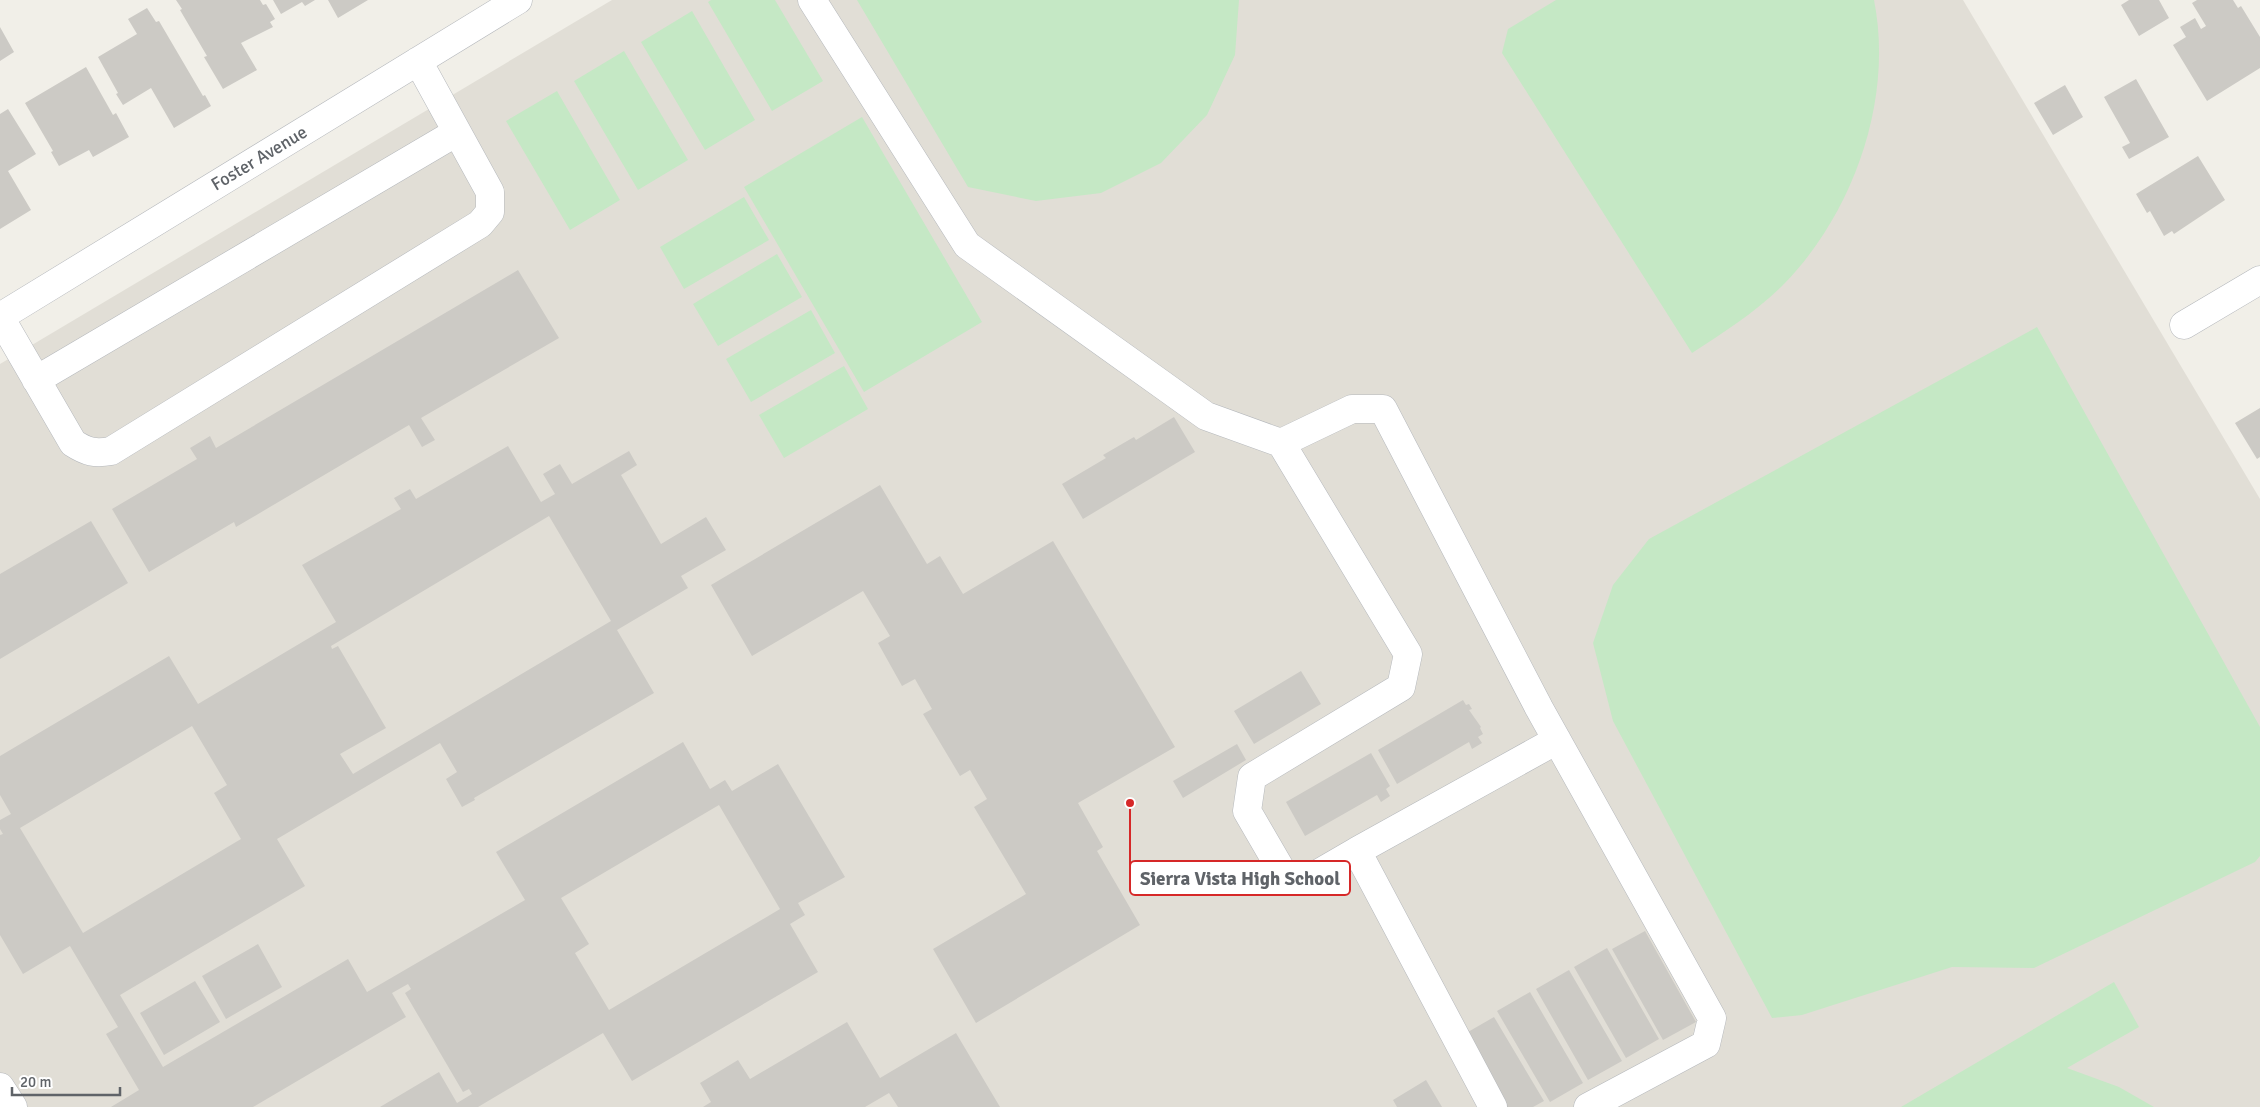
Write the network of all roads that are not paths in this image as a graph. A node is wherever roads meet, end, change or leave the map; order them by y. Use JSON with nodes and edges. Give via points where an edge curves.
{"nodes":[{"id":1,"x":518,"y":0,"type":"edge"},
{"id":2,"x":812,"y":0,"type":"edge"},
{"id":3,"x":418,"y":61,"type":"junction"},
{"id":4,"x":457,"y":132,"type":"junction"},
{"id":5,"x":2260,"y":280,"type":"edge"},
{"id":6,"x":0,"y":317,"type":"edge"},
{"id":7,"x":2184,"y":325,"type":"dead end"},
{"id":8,"x":36,"y":380,"type":"junction"},
{"id":9,"x":1281,"y":442,"type":"junction"},
{"id":10,"x":1557,"y":740,"type":"junction"},
{"id":11,"x":1357,"y":851,"type":"junction"},
{"id":12,"x":0,"y":1087,"type":"edge"},
{"id":13,"x":13,"y":1107,"type":"edge"},
{"id":14,"x":1493,"y":1107,"type":"edge"},
{"id":15,"x":1588,"y":1107,"type":"edge"}],
"edges":[{"from":1,"to":3,"type":"street","name":"Foster Avenue"},
{"from":2,"to":9,"type":"street","via":[[967,245],[1206,416]]},
{"from":3,"to":4,"type":"street"},
{"from":3,"to":6,"type":"street","name":"Foster Avenue"},
{"from":4,"to":8,"type":"street"},
{"from":4,"to":8,"type":"street","via":[[490,192],[490,212],[480,224],[111,451],[96,454],[73,443]]},
{"from":5,"to":7,"type":"street"},
{"from":6,"to":8,"type":"street"},
{"from":9,"to":10,"type":"street","via":[[1352,409],[1383,409]]},
{"from":9,"to":11,"type":"street","via":[[1408,654],[1400,687],[1252,777],[1247,811],[1283,873],[1307,880]]},
{"from":10,"to":11,"type":"street"},
{"from":10,"to":15,"type":"street","via":[[1712,1018],[1706,1044]]},
{"from":11,"to":14,"type":"street"},
{"from":12,"to":13,"type":"street"}]}
